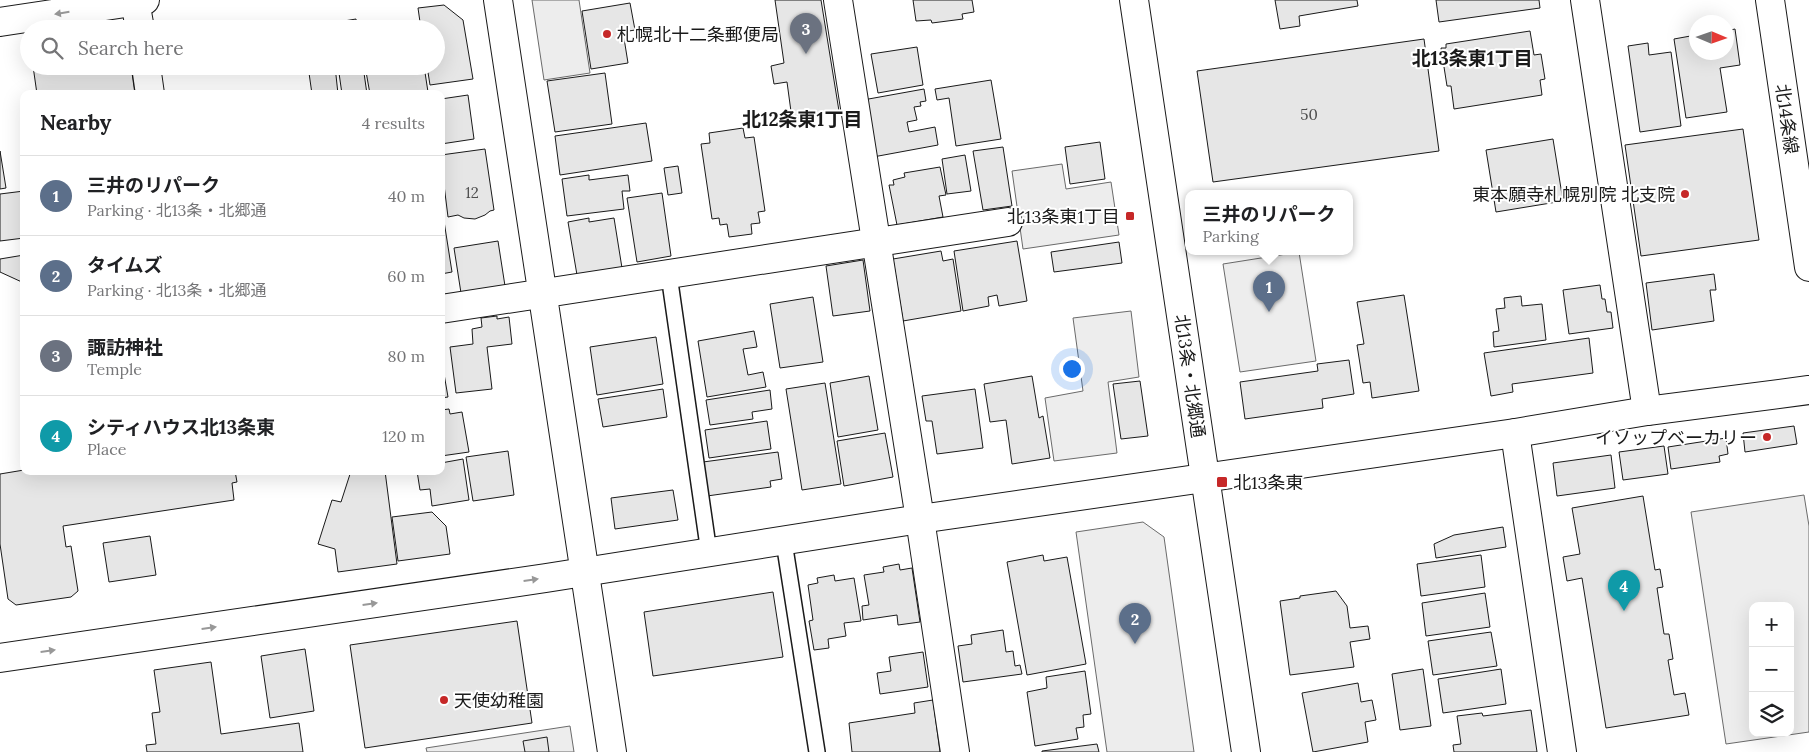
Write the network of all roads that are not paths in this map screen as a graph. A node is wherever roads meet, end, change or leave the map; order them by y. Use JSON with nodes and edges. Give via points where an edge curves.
{"nodes":[{"id":1,"x":498,"y":0,"type":"edge"},
{"id":2,"x":838,"y":0,"type":"edge"},
{"id":3,"x":1134,"y":0,"type":"edge"},
{"id":4,"x":1585,"y":0,"type":"edge"},
{"id":5,"x":1770,"y":0,"type":"edge"},
{"id":6,"x":140,"y":1,"type":"edge"},
{"id":7,"x":140,"y":20,"type":"edge"},
{"id":8,"x":0,"y":22,"type":"edge"},
{"id":9,"x":147,"y":75,"type":"edge"},
{"id":10,"x":149,"y":90,"type":"edge"},
{"id":11,"x":1008,"y":222,"type":"dead end"},
{"id":12,"x":877,"y":243,"type":"junction"},
{"id":13,"x":1809,"y":267,"type":"edge"},
{"id":14,"x":668,"y":275,"type":"junction"},
{"id":15,"x":543,"y":294,"type":"junction"},
{"id":16,"x":445,"y":308,"type":"edge"},
{"id":17,"x":1809,"y":390,"type":"edge"},
{"id":18,"x":1647,"y":411,"type":"junction"},
{"id":19,"x":1515,"y":433,"type":"junction"},
{"id":20,"x":1205,"y":478,"type":"junction"},
{"id":21,"x":920,"y":519,"type":"junction"},
{"id":22,"x":784,"y":542,"type":"junction"},
{"id":23,"x":708,"y":553,"type":"junction"},
{"id":24,"x":585,"y":572,"type":"junction"},
{"id":25,"x":0,"y":658,"type":"edge"},
{"id":26,"x":612,"y":752,"type":"edge"},
{"id":27,"x":817,"y":752,"type":"edge"},
{"id":28,"x":955,"y":752,"type":"edge"},
{"id":29,"x":1246,"y":752,"type":"edge"},
{"id":30,"x":1562,"y":752,"type":"edge"}],
"edges":[{"from":1,"to":15,"type":"main road"},
{"from":2,"to":12,"type":"main road"},
{"from":3,"to":20,"type":"main road","name":"北13条・北郷通"},
{"from":4,"to":18,"type":"main road"},
{"from":5,"to":13,"type":"main road","name":"北14条線"},
{"from":6,"to":7,"type":"main road"},
{"from":6,"to":8,"type":"main road","one_way":true},
{"from":9,"to":10,"type":"main road"},
{"from":11,"to":12,"type":"main road"},
{"from":12,"to":14,"type":"main road"},
{"from":12,"to":21,"type":"main road"},
{"from":14,"to":15,"type":"main road"},
{"from":14,"to":23,"type":"lane"},
{"from":15,"to":16,"type":"main road"},
{"from":15,"to":24,"type":"main road"},
{"from":17,"to":18,"type":"main road"},
{"from":18,"to":19,"type":"main road"},
{"from":19,"to":20,"type":"main road"},
{"from":19,"to":30,"type":"main road"},
{"from":20,"to":21,"type":"main road"},
{"from":20,"to":29,"type":"main road","name":"北13条・北郷通"},
{"from":21,"to":22,"type":"main road"},
{"from":21,"to":28,"type":"main road"},
{"from":22,"to":23,"type":"main road"},
{"from":22,"to":27,"type":"lane"},
{"from":23,"to":24,"type":"main road"},
{"from":25,"to":24,"type":"main road","one_way":true},
{"from":24,"to":26,"type":"main road"}]}
